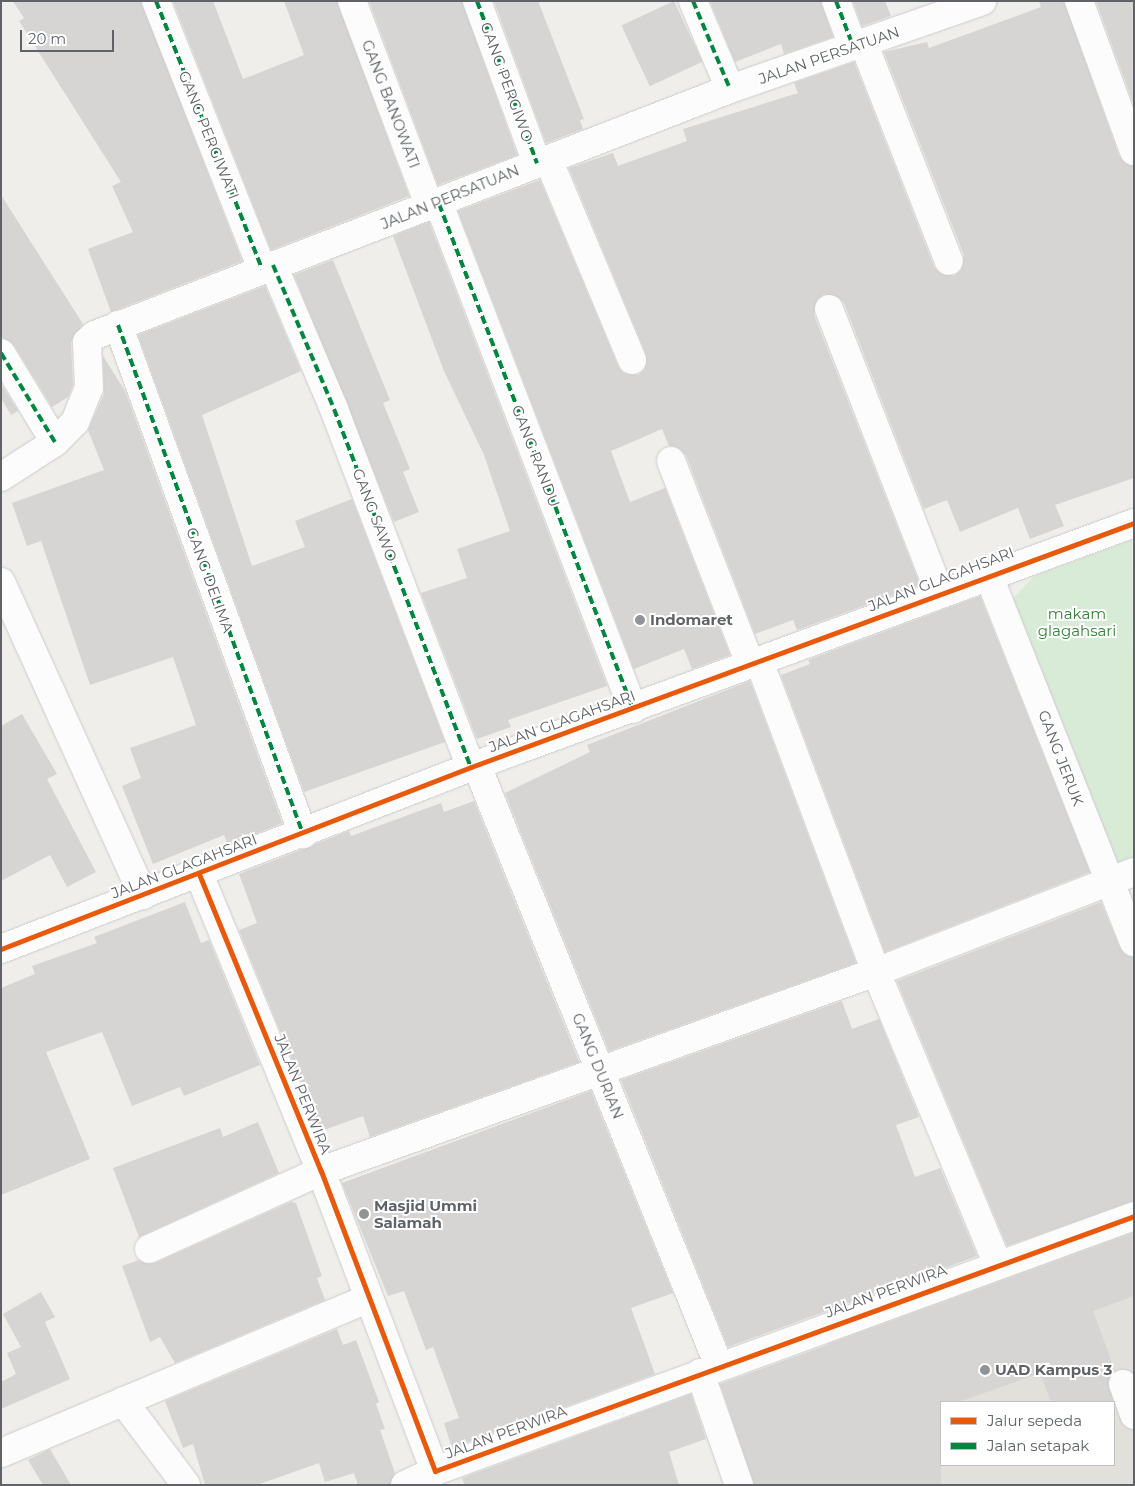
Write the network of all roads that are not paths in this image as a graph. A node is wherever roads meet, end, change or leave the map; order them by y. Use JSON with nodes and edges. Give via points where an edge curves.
{"nodes":[{"id":1,"x":156,"y":1,"type":"edge"},
{"id":2,"x":352,"y":1,"type":"edge"},
{"id":3,"x":477,"y":1,"type":"edge"},
{"id":4,"x":693,"y":1,"type":"edge"},
{"id":5,"x":836,"y":1,"type":"edge"},
{"id":6,"x":982,"y":1,"type":"edge"},
{"id":7,"x":1079,"y":1,"type":"edge"},
{"id":8,"x":858,"y":44,"type":"junction"},
{"id":9,"x":730,"y":89,"type":"junction"},
{"id":10,"x":1134,"y":151,"type":"edge"},
{"id":11,"x":543,"y":161,"type":"junction"},
{"id":12,"x":434,"y":205,"type":"junction"},
{"id":13,"x":949,"y":261,"type":"dead end"},
{"id":14,"x":267,"y":267,"type":"junction"},
{"id":15,"x":829,"y":309,"type":"dead end"},
{"id":16,"x":118,"y":325,"type":"junction"},
{"id":17,"x":1,"y":353,"type":"edge"},
{"id":18,"x":632,"y":360,"type":"dead end"},
{"id":19,"x":55,"y":442,"type":"junction"},
{"id":20,"x":671,"y":461,"type":"dead end"},
{"id":21,"x":1,"y":477,"type":"edge"},
{"id":22,"x":1134,"y":523,"type":"edge"},
{"id":23,"x":988,"y":574,"type":"junction"},
{"id":24,"x":1,"y":582,"type":"edge"},
{"id":25,"x":940,"y":593,"type":"junction"},
{"id":26,"x":754,"y":662,"type":"junction"},
{"id":27,"x":633,"y":709,"type":"junction"},
{"id":28,"x":474,"y":766,"type":"junction"},
{"id":29,"x":304,"y":834,"type":"junction"},
{"id":30,"x":199,"y":874,"type":"junction"},
{"id":31,"x":1121,"y":876,"type":"edge"},
{"id":32,"x":143,"y":895,"type":"junction"},
{"id":33,"x":1134,"y":942,"type":"edge"},
{"id":34,"x":1,"y":949,"type":"edge"},
{"id":35,"x":876,"y":972,"type":"junction"},
{"id":36,"x":601,"y":1072,"type":"junction"},
{"id":37,"x":321,"y":1171,"type":"junction"},
{"id":38,"x":1134,"y":1216,"type":"edge"},
{"id":39,"x":149,"y":1249,"type":"dead end"},
{"id":40,"x":997,"y":1263,"type":"junction"},
{"id":41,"x":367,"y":1299,"type":"junction"},
{"id":42,"x":710,"y":1370,"type":"junction"},
{"id":43,"x":1123,"y":1384,"type":"dead end"},
{"id":44,"x":123,"y":1401,"type":"junction"},
{"id":45,"x":1134,"y":1415,"type":"edge"},
{"id":46,"x":1,"y":1453,"type":"edge"},
{"id":47,"x":435,"y":1472,"type":"junction"},
{"id":48,"x":186,"y":1485,"type":"edge"},
{"id":49,"x":405,"y":1485,"type":"edge"},
{"id":50,"x":739,"y":1485,"type":"edge"}],
"edges":[{"from":1,"to":14,"type":"street","name":"GANG PERGIWATI"},
{"from":2,"to":12,"type":"street","name":"GANG BANOWATI"},
{"from":3,"to":11,"type":"street","name":"GANG PERGIWO"},
{"from":4,"to":9,"type":"street"},
{"from":5,"to":8,"type":"street"},
{"from":6,"to":8,"type":"street","name":"JALAN PERSATUAN"},
{"from":7,"to":10,"type":"street"},
{"from":8,"to":9,"type":"street","name":"JALAN PERSATUAN"},
{"from":8,"to":13,"type":"street"},
{"from":9,"to":11,"type":"street","name":"JALAN PERSATUAN"},
{"from":11,"to":12,"type":"street","name":"JALAN PERSATUAN"},
{"from":11,"to":18,"type":"street","name":"GANG PERGIWO"},
{"from":12,"to":14,"type":"street","name":"JALAN PERSATUAN"},
{"from":12,"to":27,"type":"street","name":"GANG RANDU"},
{"from":14,"to":16,"type":"street","name":"JALAN PERSATUAN"},
{"from":14,"to":28,"type":"street","name":"GANG SAWO","via":[[334,409]]},
{"from":15,"to":25,"type":"street"},
{"from":16,"to":19,"type":"street","name":"JALAN PERSATUAN","via":[[87,342],[90,371],[84,405]]},
{"from":16,"to":29,"type":"street","name":"GANG DELIMA"},
{"from":17,"to":19,"type":"street"},
{"from":19,"to":21,"type":"street","name":"JALAN PERSATUAN"},
{"from":20,"to":26,"type":"street"},
{"from":22,"to":23,"type":"street","name":"JALAN GLAGAHSARI"},
{"from":23,"to":25,"type":"street","name":"JALAN GLAGAHSARI"},
{"from":23,"to":31,"type":"street","name":"GANG JERUK"},
{"from":24,"to":32,"type":"street"},
{"from":25,"to":26,"type":"street","name":"JALAN GLAGAHSARI"},
{"from":26,"to":27,"type":"street","name":"JALAN GLAGAHSARI"},
{"from":26,"to":35,"type":"street"},
{"from":27,"to":28,"type":"street","name":"JALAN GLAGAHSARI"},
{"from":28,"to":29,"type":"street","name":"JALAN GLAGAHSARI"},
{"from":28,"to":36,"type":"street","name":"GANG DURIAN"},
{"from":29,"to":30,"type":"street","name":"JALAN GLAGAHSARI"},
{"from":30,"to":32,"type":"street","name":"JALAN GLAGAHSARI"},
{"from":30,"to":37,"type":"street","name":"JALAN PERWIRA"},
{"from":31,"to":33,"type":"street","name":"GANG JERUK"},
{"from":31,"to":35,"type":"street"},
{"from":32,"to":34,"type":"street","name":"JALAN GLAGAHSARI"},
{"from":35,"to":36,"type":"street"},
{"from":35,"to":40,"type":"street"},
{"from":36,"to":37,"type":"street"},
{"from":36,"to":42,"type":"street","name":"GANG DURIAN"},
{"from":37,"to":39,"type":"street"},
{"from":37,"to":41,"type":"street","name":"JALAN PERWIRA"},
{"from":38,"to":40,"type":"street","name":"JALAN PERWIRA"},
{"from":40,"to":42,"type":"street","name":"JALAN PERWIRA"},
{"from":41,"to":44,"type":"street"},
{"from":41,"to":47,"type":"street","name":"JALAN PERWIRA"},
{"from":42,"to":47,"type":"street","name":"JALAN PERWIRA"},
{"from":42,"to":50,"type":"street","name":"GANG DURIAN"},
{"from":43,"to":45,"type":"street"},
{"from":44,"to":46,"type":"street"},
{"from":44,"to":48,"type":"street"},
{"from":47,"to":49,"type":"street"}]}
